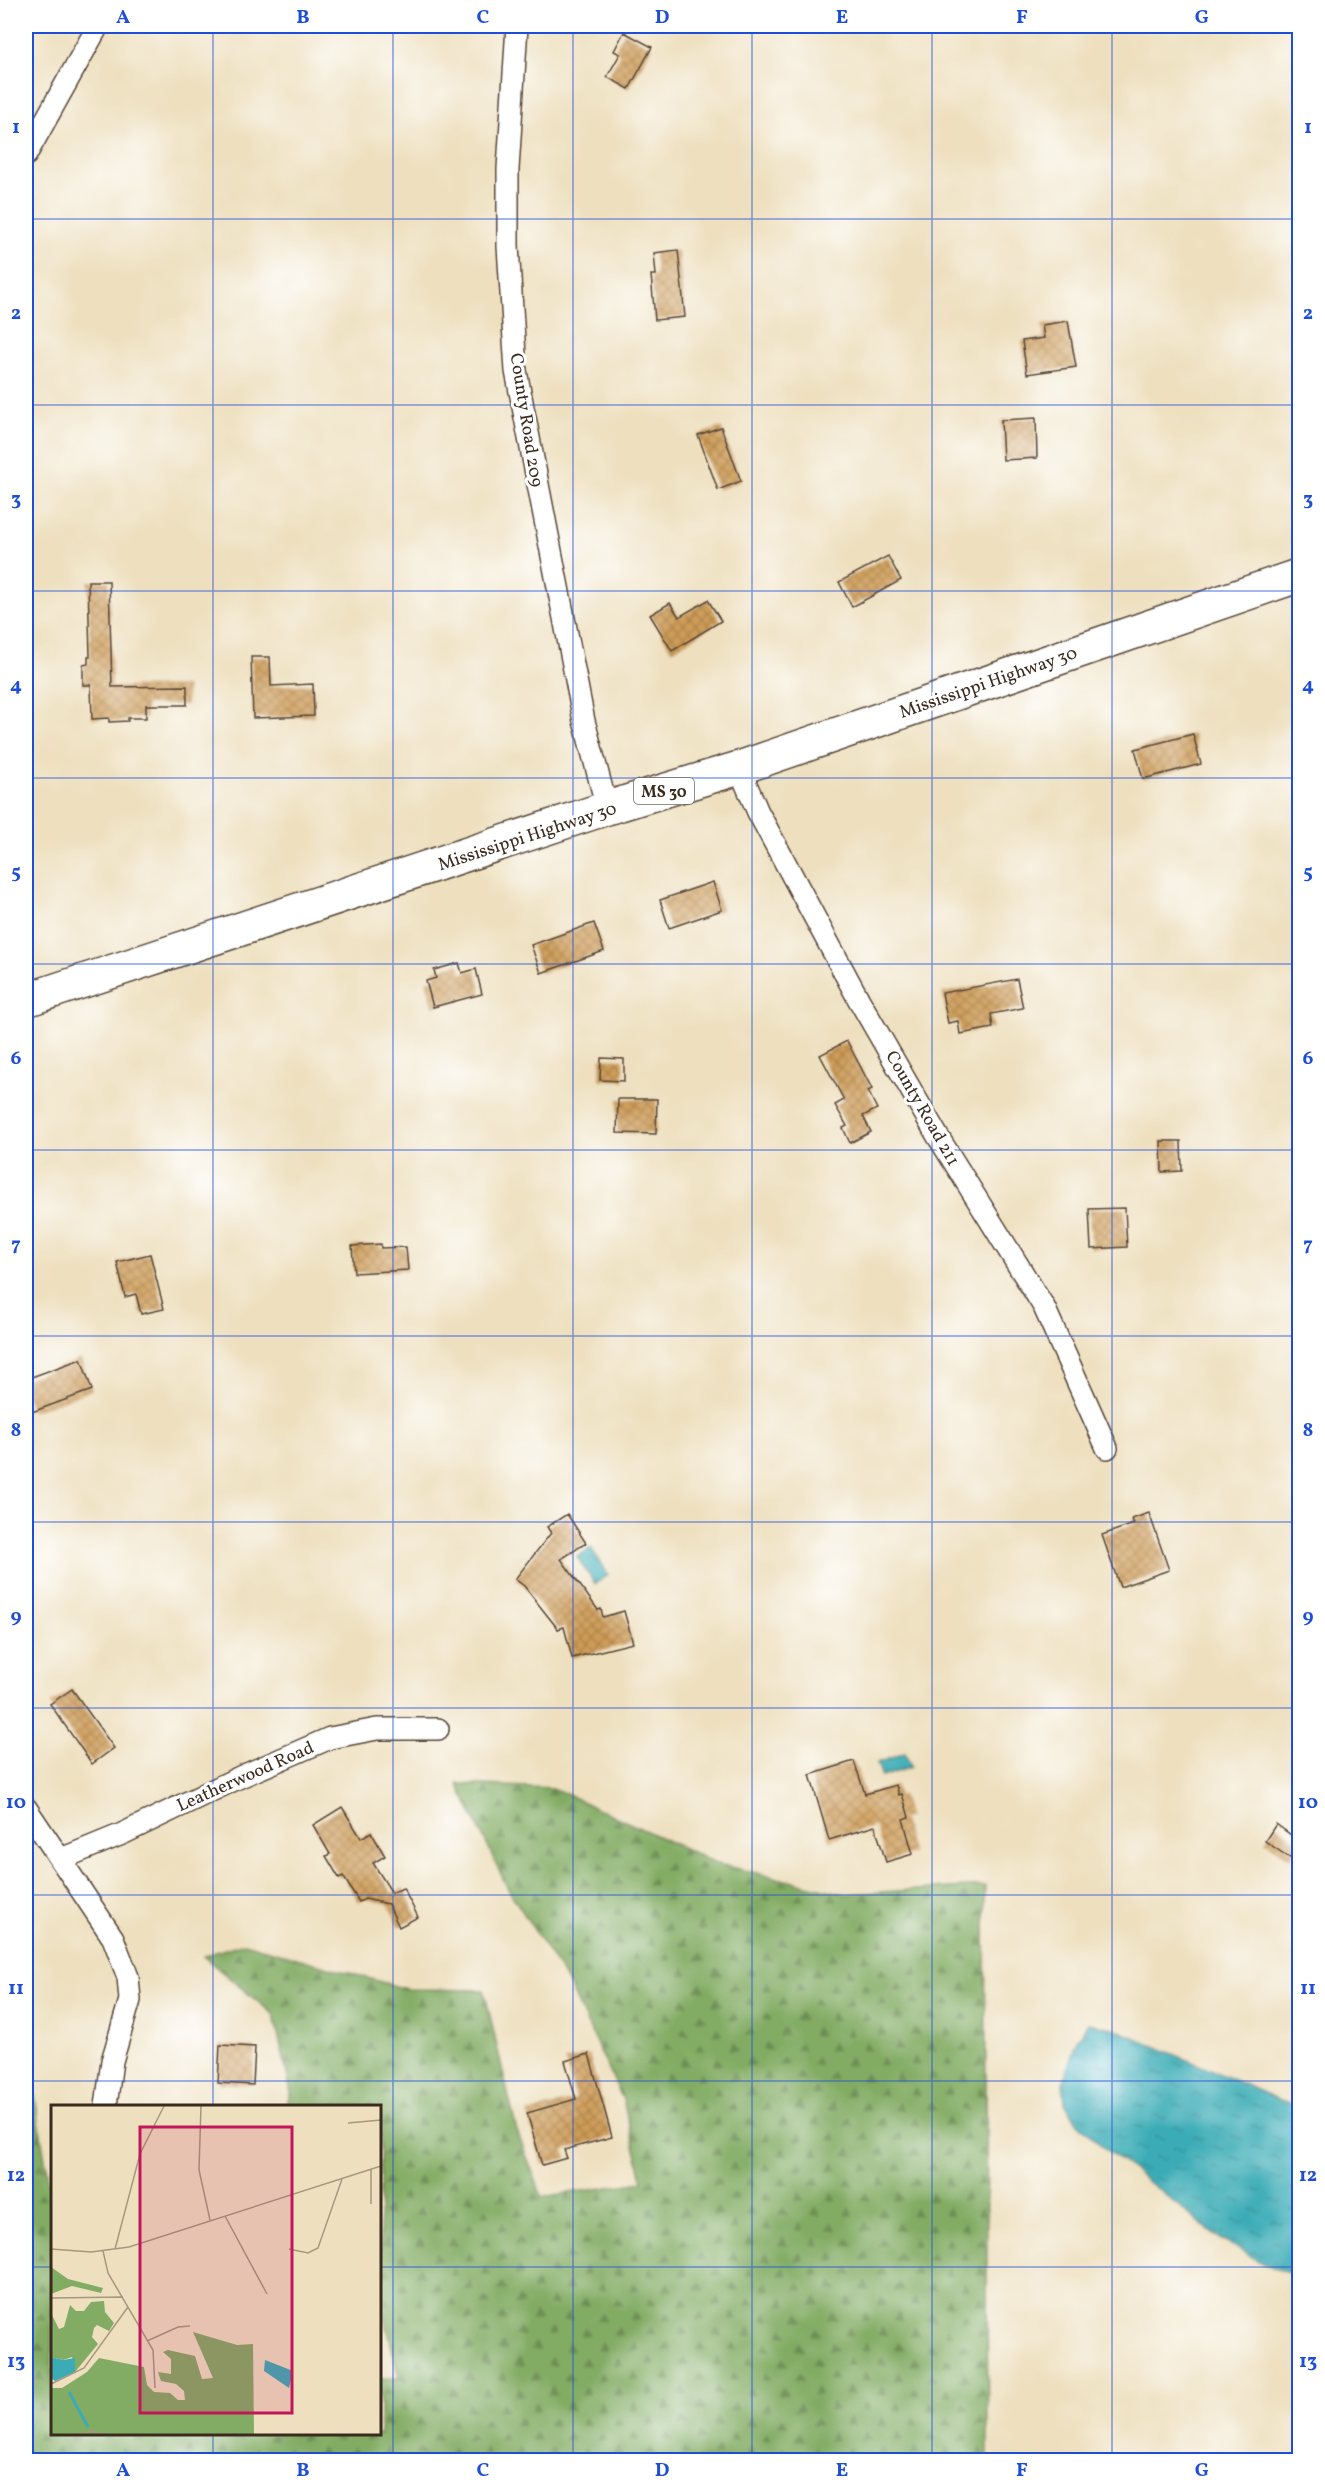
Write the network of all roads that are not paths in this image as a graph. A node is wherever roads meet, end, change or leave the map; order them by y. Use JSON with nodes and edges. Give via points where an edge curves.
{"nodes":[{"id":1,"x":98,"y":26,"type":"edge"},
{"id":2,"x":517,"y":26,"type":"edge"},
{"id":3,"x":26,"y":155,"type":"edge"},
{"id":4,"x":1299,"y":575,"type":"edge"},
{"id":5,"x":739,"y":768,"type":"junction"},
{"id":6,"x":607,"y":808,"type":"junction"},
{"id":7,"x":26,"y":1000,"type":"edge"},
{"id":8,"x":1107,"y":1448,"type":"dead end"},
{"id":9,"x":438,"y":1729,"type":"dead end"},
{"id":10,"x":26,"y":1808,"type":"edge"},
{"id":11,"x":61,"y":1859,"type":"junction"},
{"id":12,"x":106,"y":2105,"type":"edge"}],
"edges":[{"from":1,"to":3,"type":"street"},
{"from":2,"to":6,"type":"street","name":"County Road 209","via":[[508,169],[508,246],[516,371],[584,721]]},
{"from":4,"to":5,"type":"main road","name":"Mississippi Highway 30","number":"MS 30"},
{"from":5,"to":6,"type":"main road","name":"Mississippi Highway 30","number":"MS 30"},
{"from":5,"to":8,"type":"street","name":"County Road 211","via":[[758,812],[859,1000],[1044,1307]]},
{"from":6,"to":7,"type":"main road","name":"Mississippi Highway 30","number":"MS 30"},
{"from":9,"to":11,"type":"street","name":"Leatherwood Road","via":[[377,1729],[330,1738]]},
{"from":10,"to":11,"type":"street"},
{"from":11,"to":12,"type":"street","via":[[113,1938],[128,1977],[130,2000],[112,2061]]}]}
